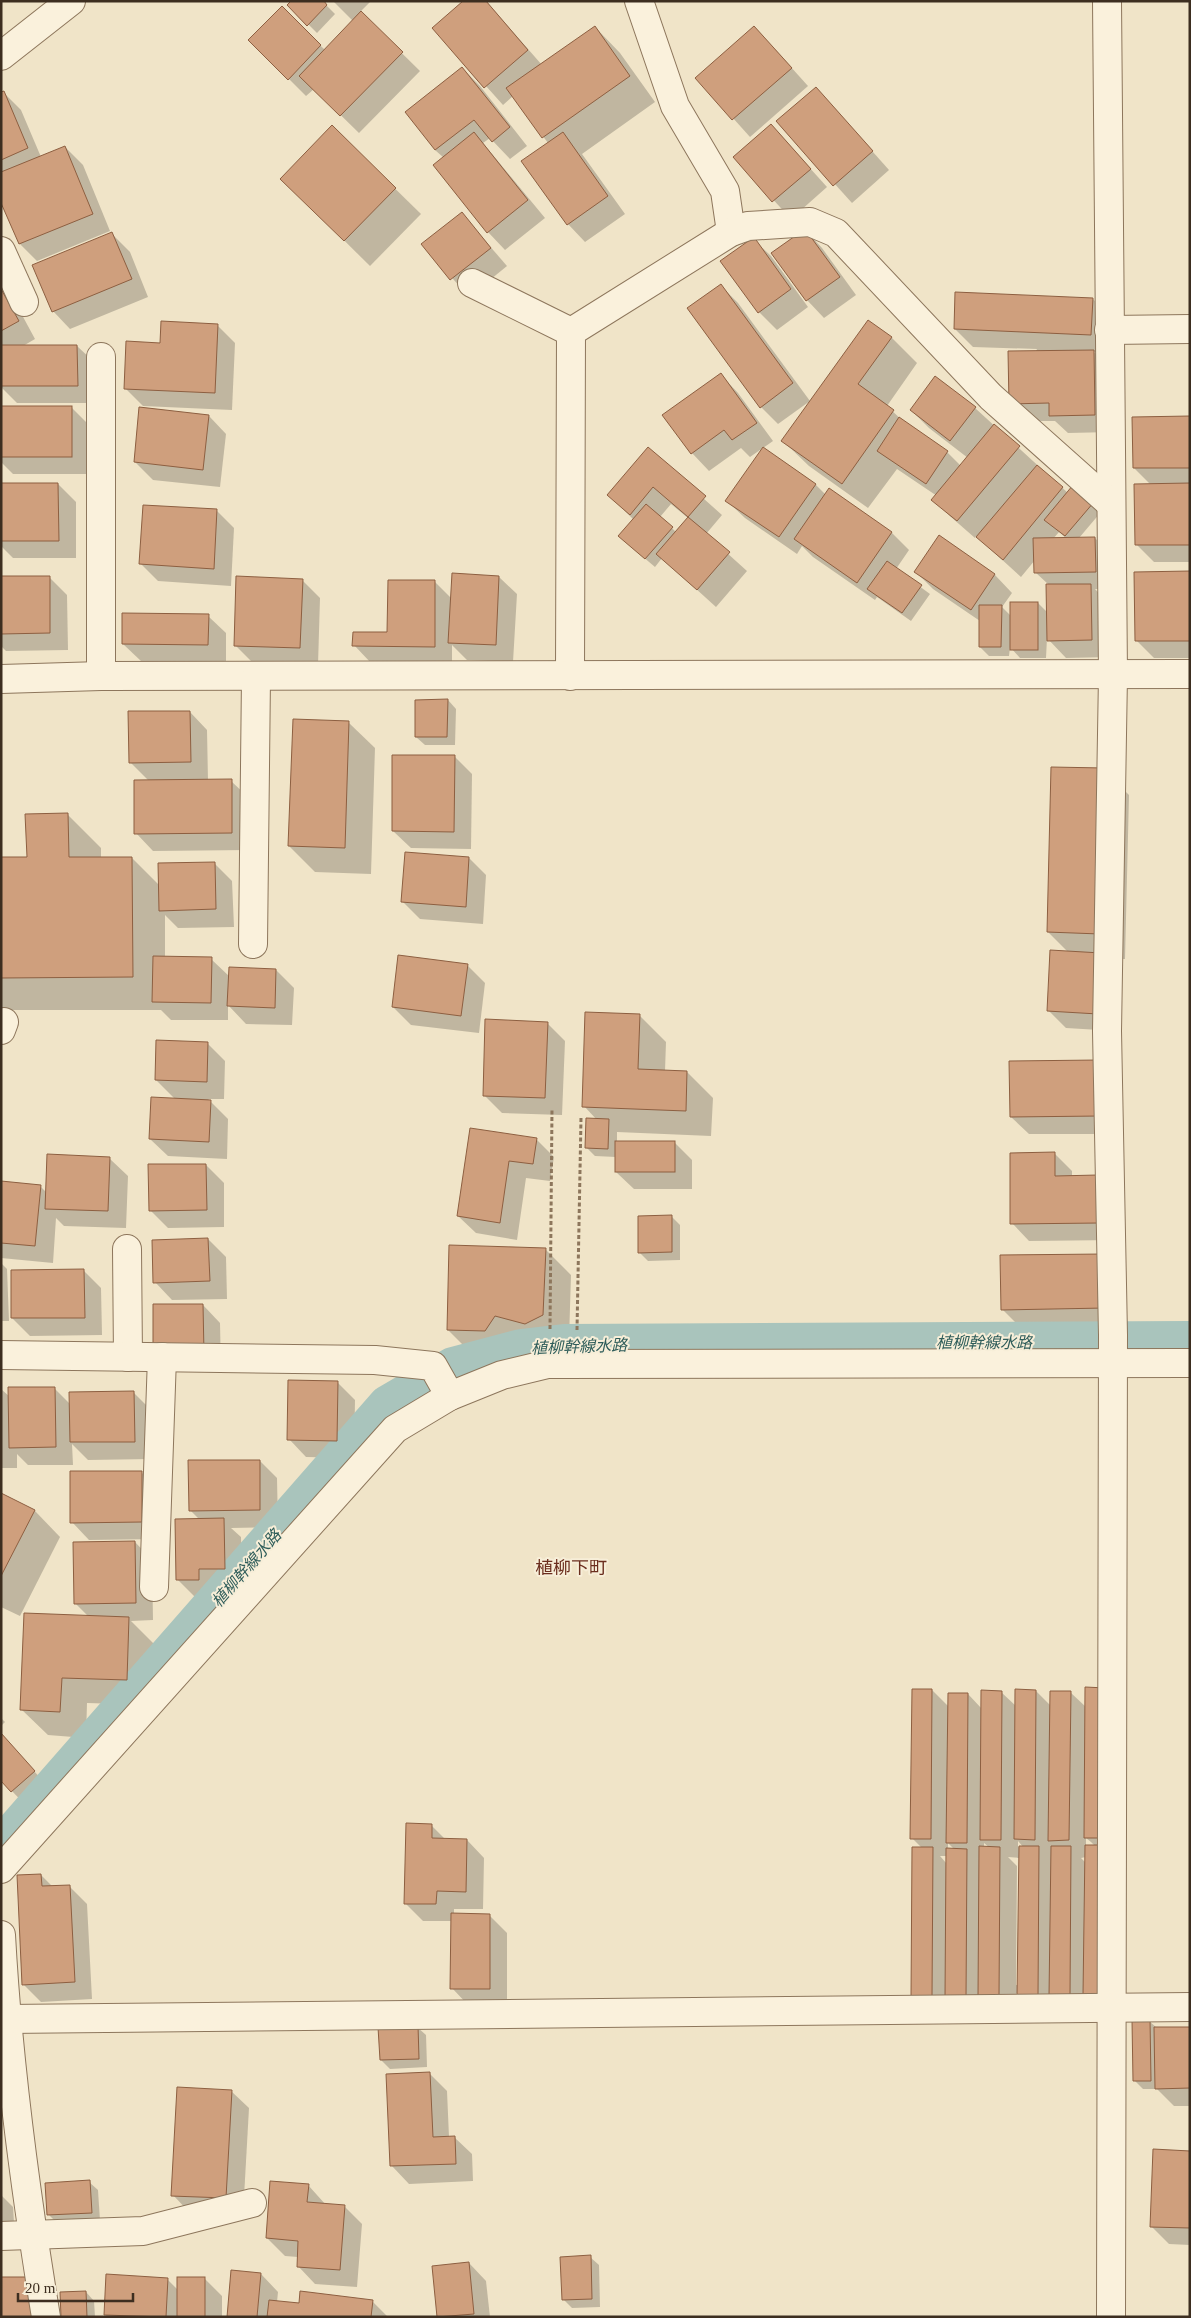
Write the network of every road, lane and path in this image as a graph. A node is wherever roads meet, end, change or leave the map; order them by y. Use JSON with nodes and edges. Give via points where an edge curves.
{"nodes":[{"id":1,"x":71,"y":1,"type":"edge"},
{"id":2,"x":639,"y":1,"type":"edge"},
{"id":3,"x":1107,"y":1,"type":"edge"},
{"id":4,"x":1,"y":56,"type":"edge"},
{"id":5,"x":731,"y":232,"type":"junction"},
{"id":6,"x":1,"y":251,"type":"edge"},
{"id":7,"x":472,"y":283,"type":"dead end"},
{"id":8,"x":24,"y":302,"type":"dead end"},
{"id":9,"x":1190,"y":329,"type":"edge"},
{"id":10,"x":1109,"y":330,"type":"junction"},
{"id":11,"x":571,"y":332,"type":"junction"},
{"id":12,"x":101,"y":357,"type":"dead end"},
{"id":13,"x":1111,"y":504,"type":"junction"},
{"id":14,"x":1190,"y":674,"type":"edge"},
{"id":15,"x":1113,"y":675,"type":"junction"},
{"id":16,"x":101,"y":676,"type":"junction"},
{"id":17,"x":570,"y":676,"type":"junction"},
{"id":18,"x":256,"y":677,"type":"junction"},
{"id":19,"x":1,"y":679,"type":"edge"},
{"id":20,"x":253,"y":944,"type":"dead end"},
{"id":21,"x":552,"y":1110,"type":"dead end"},
{"id":22,"x":581,"y":1118,"type":"dead end"},
{"id":23,"x":127,"y":1249,"type":"dead end"},
{"id":24,"x":550,"y":1332,"type":"dead end"},
{"id":25,"x":568,"y":1333,"type":"dead end"},
{"id":26,"x":577,"y":1333,"type":"junction"},
{"id":27,"x":585,"y":1333,"type":"dead end"},
{"id":28,"x":1113,"y":1351,"type":"junction"},
{"id":29,"x":1,"y":1355,"type":"edge"},
{"id":30,"x":128,"y":1357,"type":"junction"},
{"id":31,"x":162,"y":1357,"type":"junction"},
{"id":32,"x":1190,"y":1363,"type":"edge"},
{"id":33,"x":450,"y":1396,"type":"junction"},
{"id":34,"x":154,"y":1587,"type":"dead end"},
{"id":35,"x":1,"y":1869,"type":"edge"},
{"id":36,"x":1,"y":1935,"type":"edge"},
{"id":37,"x":1190,"y":2007,"type":"edge"},
{"id":38,"x":1112,"y":2008,"type":"junction"},
{"id":39,"x":6,"y":2019,"type":"junction"},
{"id":40,"x":252,"y":2203,"type":"dead end"},
{"id":41,"x":32,"y":2234,"type":"junction"},
{"id":42,"x":1,"y":2236,"type":"edge"},
{"id":43,"x":46,"y":2317,"type":"edge"},
{"id":44,"x":1111,"y":2317,"type":"edge"}],
"edges":[{"from":1,"to":4,"type":"street"},
{"from":2,"to":5,"type":"street","via":[[675,106],[725,191]]},
{"from":3,"to":10,"type":"street"},
{"from":5,"to":11,"type":"street"},
{"from":5,"to":13,"type":"street","via":[[748,226],[810,222],[836,233],[991,398]]},
{"from":6,"to":8,"type":"street"},
{"from":7,"to":11,"type":"street"},
{"from":9,"to":10,"type":"street"},
{"from":10,"to":13,"type":"street"},
{"from":11,"to":17,"type":"street"},
{"from":12,"to":16,"type":"street"},
{"from":13,"to":15,"type":"street"},
{"from":14,"to":15,"type":"street"},
{"from":15,"to":17,"type":"street"},
{"from":15,"to":28,"type":"street","via":[[1107,1031]]},
{"from":16,"to":18,"type":"street"},
{"from":16,"to":19,"type":"street"},
{"from":17,"to":18,"type":"street"},
{"from":18,"to":20,"type":"street"},
{"from":21,"to":24,"type":"path"},
{"from":22,"to":26,"type":"path"},
{"from":23,"to":30,"type":"street"},
{"from":25,"to":26,"type":"path"},
{"from":26,"to":27,"type":"path"},
{"from":28,"to":32,"type":"street"},
{"from":28,"to":33,"type":"street","via":[[548,1364],[502,1375]]},
{"from":28,"to":38,"type":"street"},
{"from":29,"to":30,"type":"street"},
{"from":30,"to":31,"type":"street"},
{"from":31,"to":33,"type":"street","via":[[375,1360],[433,1366]]},
{"from":31,"to":34,"type":"street"},
{"from":33,"to":35,"type":"street","via":[[395,1429]]},
{"from":36,"to":39,"type":"street"},
{"from":37,"to":38,"type":"street"},
{"from":38,"to":39,"type":"street"},
{"from":38,"to":44,"type":"street"},
{"from":39,"to":41,"type":"street"},
{"from":40,"to":41,"type":"street","via":[[143,2231]]},
{"from":41,"to":42,"type":"street"},
{"from":41,"to":43,"type":"street"}]}
